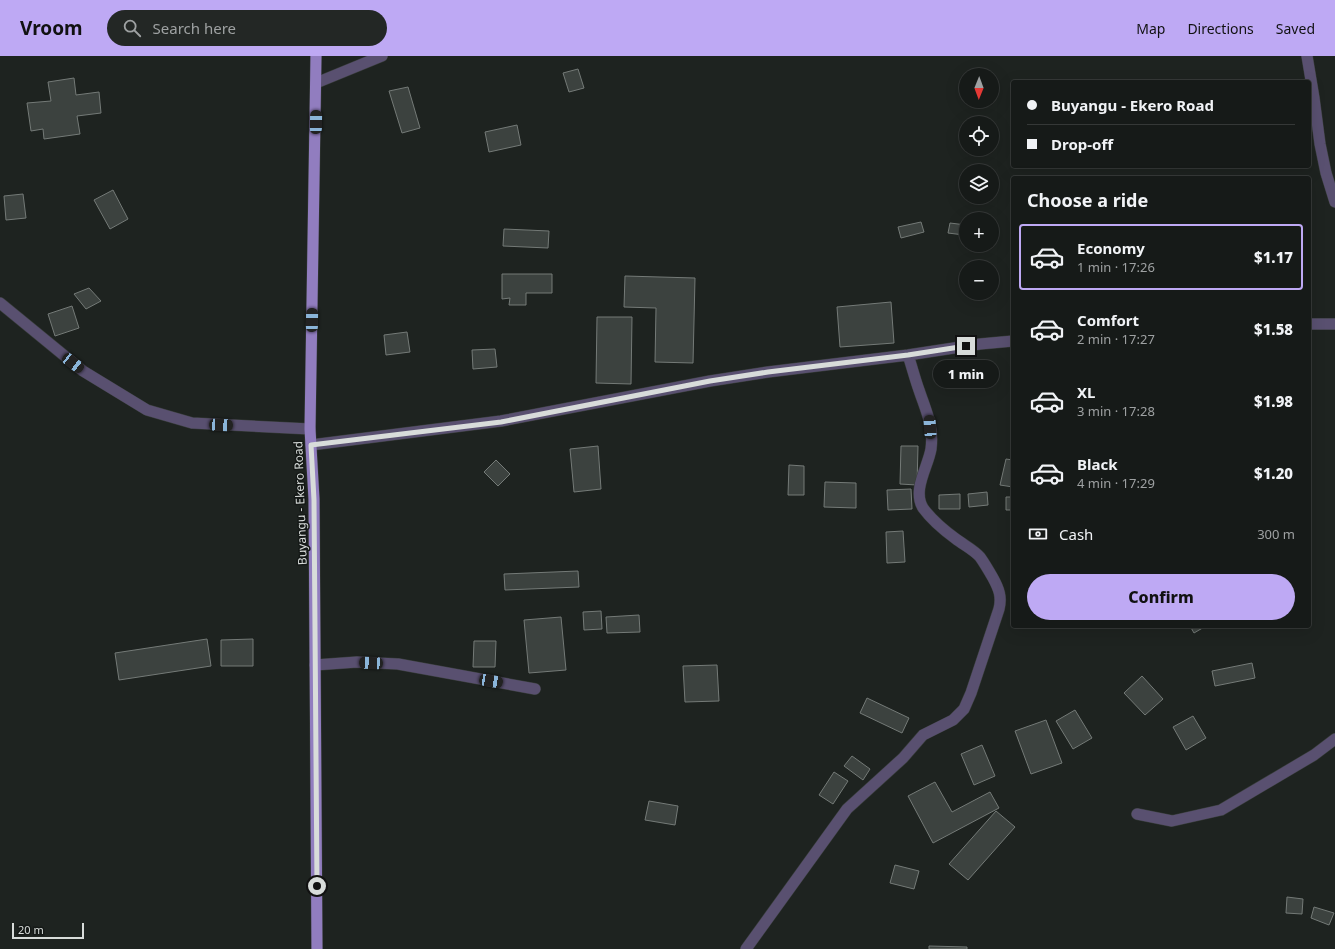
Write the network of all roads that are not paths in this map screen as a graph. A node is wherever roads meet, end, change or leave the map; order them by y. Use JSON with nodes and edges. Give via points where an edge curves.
{"nodes":[{"id":1,"x":316,"y":56,"type":"edge"},
{"id":2,"x":382,"y":56,"type":"edge"},
{"id":3,"x":1307,"y":56,"type":"edge"},
{"id":4,"x":316,"y":82,"type":"junction"},
{"id":5,"x":1335,"y":202,"type":"edge"},
{"id":6,"x":0,"y":304,"type":"edge"},
{"id":7,"x":1311,"y":324,"type":"edge"},
{"id":8,"x":1335,"y":324,"type":"edge"},
{"id":9,"x":1011,"y":341,"type":"edge"},
{"id":10,"x":908,"y":355,"type":"junction"},
{"id":11,"x":310,"y":429,"type":"junction"},
{"id":12,"x":311,"y":445,"type":"junction"},
{"id":13,"x":315,"y":665,"type":"junction"},
{"id":14,"x":535,"y":689,"type":"dead end"},
{"id":15,"x":1335,"y":739,"type":"edge"},
{"id":16,"x":1137,"y":814,"type":"dead end"},
{"id":17,"x":317,"y":949,"type":"edge"},
{"id":18,"x":746,"y":949,"type":"edge"}],
"edges":[{"from":1,"to":4,"type":"main road","name":"Buyangu - Ekero Road"},
{"from":2,"to":4,"type":"street"},
{"from":3,"to":5,"type":"street","via":[[1320,144]]},
{"from":4,"to":11,"type":"main road","name":"Buyangu - Ekero Road"},
{"from":6,"to":11,"type":"street","via":[[83,371],[147,410],[192,423]]},
{"from":7,"to":8,"type":"street"},
{"from":9,"to":10,"type":"street"},
{"from":10,"to":12,"type":"street","via":[[710,381],[501,422]]},
{"from":10,"to":18,"type":"street","via":[[930,419],[931,448],[920,480],[922,506],[945,530],[980,557],[998,586],[1001,602],[964,709],[953,720],[923,735],[903,758],[847,809]]},
{"from":11,"to":12,"type":"main road","name":"Buyangu - Ekero Road"},
{"from":12,"to":13,"type":"main road","name":"Buyangu - Ekero Road"},
{"from":13,"to":14,"type":"street","via":[[357,662],[398,664]]},
{"from":13,"to":17,"type":"main road","name":"Buyangu - Ekero Road"},
{"from":15,"to":16,"type":"street","via":[[1314,755],[1221,810],[1172,821]]}]}
